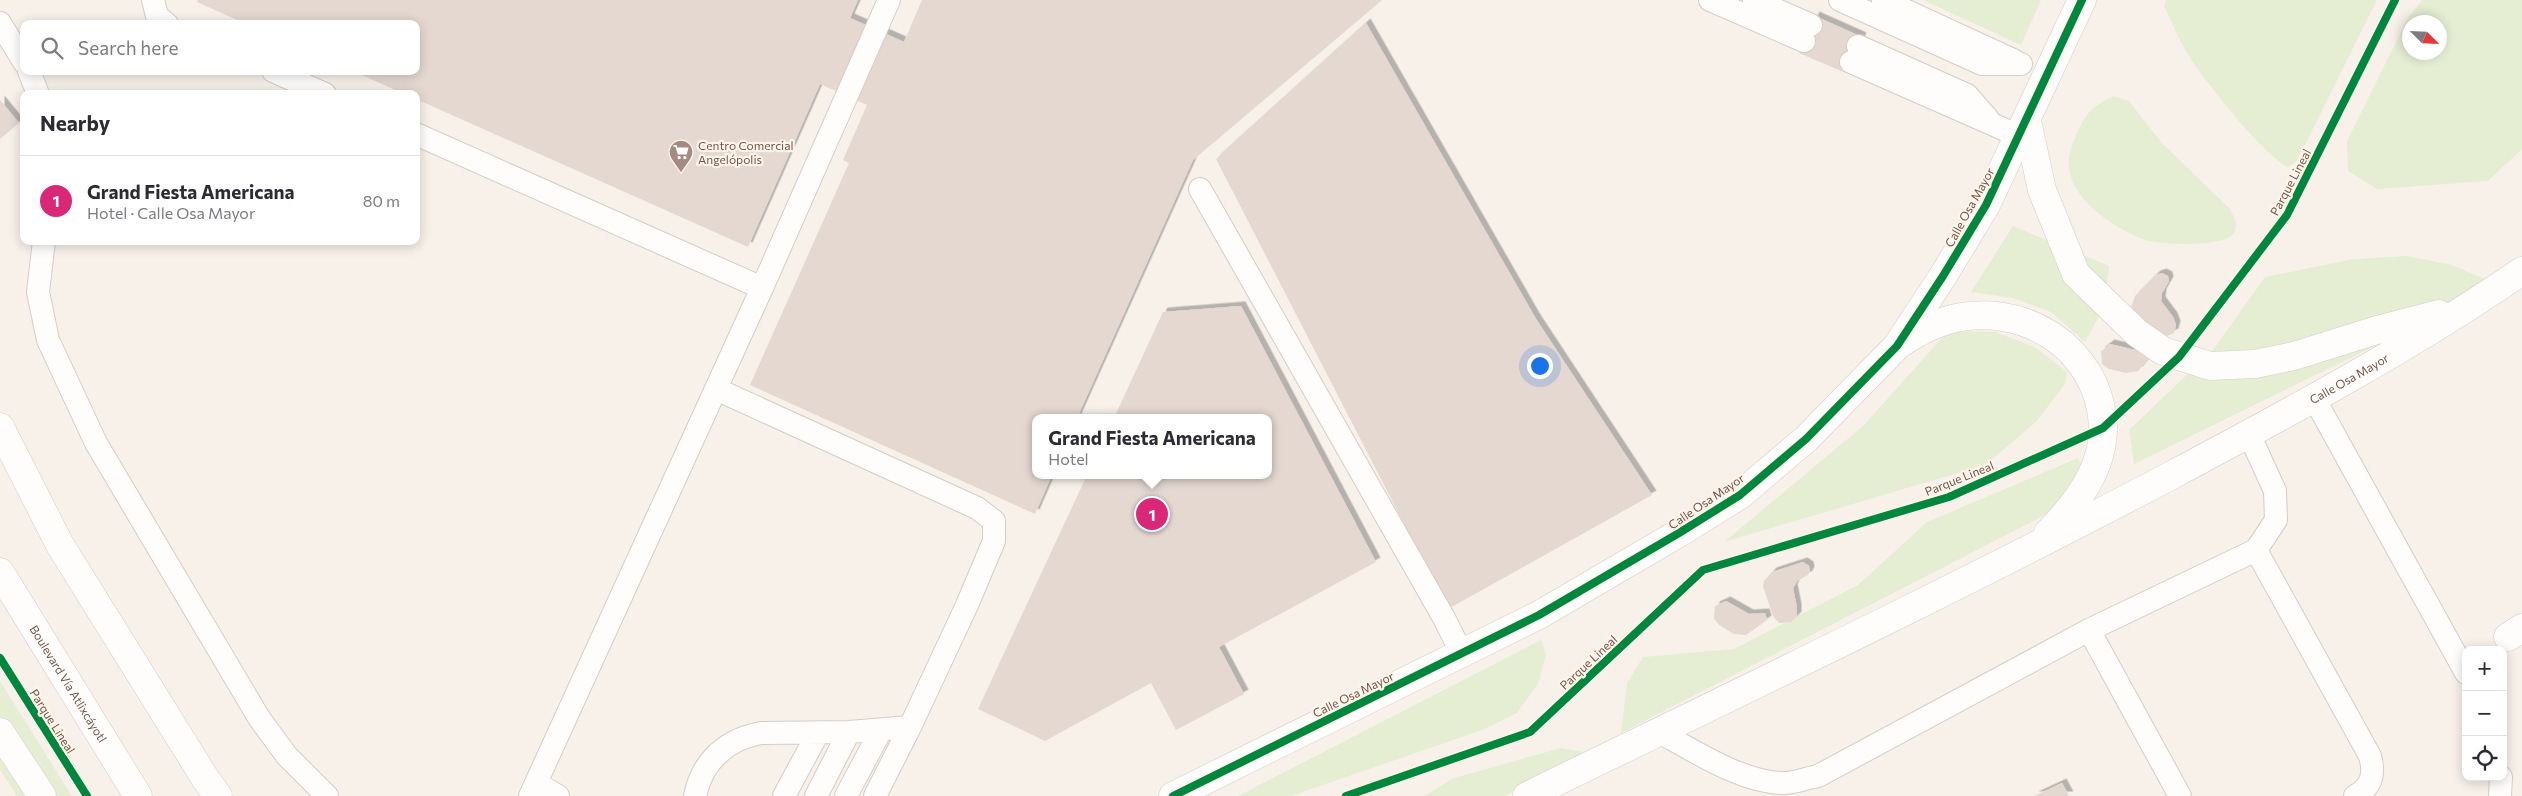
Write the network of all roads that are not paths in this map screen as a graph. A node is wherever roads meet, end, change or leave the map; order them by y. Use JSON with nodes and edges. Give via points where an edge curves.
{"nodes":[{"id":1,"x":153,"y":0,"type":"edge"},
{"id":2,"x":889,"y":0,"type":"edge"},
{"id":3,"x":1710,"y":0,"type":"edge"},
{"id":4,"x":1754,"y":0,"type":"edge"},
{"id":5,"x":1840,"y":0,"type":"edge"},
{"id":6,"x":1884,"y":0,"type":"edge"},
{"id":7,"x":2082,"y":0,"type":"edge"},
{"id":8,"x":162,"y":20,"type":"edge"},
{"id":9,"x":0,"y":23,"type":"edge"},
{"id":10,"x":1855,"y":54,"type":"dead end"},
{"id":11,"x":20,"y":56,"type":"edge"},
{"id":12,"x":2021,"y":64,"type":"junction"},
{"id":13,"x":31,"y":75,"type":"edge"},
{"id":14,"x":282,"y":75,"type":"edge"},
{"id":15,"x":2048,"y":76,"type":"junction"},
{"id":16,"x":36,"y":90,"type":"edge"},
{"id":17,"x":316,"y":90,"type":"edge"},
{"id":18,"x":2023,"y":128,"type":"junction"},
{"id":19,"x":420,"y":136,"type":"edge"},
{"id":20,"x":1200,"y":189,"type":"dead end"},
{"id":21,"x":44,"y":245,"type":"edge"},
{"id":22,"x":2522,"y":271,"type":"edge"},
{"id":23,"x":762,"y":288,"type":"junction"},
{"id":24,"x":2471,"y":306,"type":"junction"},
{"id":25,"x":1898,"y":346,"type":"junction"},
{"id":26,"x":716,"y":389,"type":"junction"},
{"id":27,"x":2314,"y":398,"type":"junction"},
{"id":28,"x":0,"y":427,"type":"edge"},
{"id":29,"x":2249,"y":434,"type":"junction"},
{"id":30,"x":2031,"y":550,"type":"junction"},
{"id":31,"x":2256,"y":550,"type":"junction"},
{"id":32,"x":0,"y":572,"type":"edge"},
{"id":33,"x":2089,"y":630,"type":"junction"},
{"id":34,"x":1462,"y":654,"type":"junction"},
{"id":35,"x":2462,"y":667,"type":"edge"},
{"id":36,"x":910,"y":727,"type":"junction"},
{"id":37,"x":881,"y":730,"type":"junction"},
{"id":38,"x":0,"y":732,"type":"edge"},
{"id":39,"x":849,"y":732,"type":"junction"},
{"id":40,"x":818,"y":733,"type":"junction"},
{"id":41,"x":1661,"y":733,"type":"junction"},
{"id":42,"x":2501,"y":781,"type":"edge"},
{"id":43,"x":212,"y":787,"type":"edge"},
{"id":44,"x":533,"y":790,"type":"edge"},
{"id":45,"x":42,"y":796,"type":"edge"},
{"id":46,"x":138,"y":796,"type":"edge"},
{"id":47,"x":227,"y":796,"type":"edge"},
{"id":48,"x":327,"y":796,"type":"edge"},
{"id":49,"x":558,"y":796,"type":"edge"},
{"id":50,"x":695,"y":796,"type":"edge"},
{"id":51,"x":784,"y":796,"type":"edge"},
{"id":52,"x":816,"y":796,"type":"edge"},
{"id":53,"x":846,"y":796,"type":"edge"},
{"id":54,"x":875,"y":796,"type":"edge"},
{"id":55,"x":1173,"y":796,"type":"edge"},
{"id":56,"x":1526,"y":796,"type":"edge"},
{"id":57,"x":2180,"y":796,"type":"edge"},
{"id":58,"x":2355,"y":796,"type":"edge"},
{"id":59,"x":2500,"y":796,"type":"edge"}],
"edges":[{"from":1,"to":8,"type":"lane","via":[[157,16]]},
{"from":2,"to":23,"type":"lane"},
{"from":3,"to":4,"type":"lane","via":[[1808,33]]},
{"from":5,"to":12,"type":"lane","via":[[1982,64]]},
{"from":6,"to":12,"type":"lane"},
{"from":7,"to":15,"type":"street","name":"Calle Osa Mayor"},
{"from":9,"to":11,"type":"lane"},
{"from":10,"to":18,"type":"lane","via":[[1993,124]]},
{"from":12,"to":15,"type":"lane"},
{"from":13,"to":16,"type":"lane"},
{"from":14,"to":17,"type":"lane"},
{"from":15,"to":18,"type":"street","name":"Calle Osa Mayor"},
{"from":18,"to":24,"type":"street","via":[[2042,190],[2076,274],[2137,333],[2163,351],[2210,366],[2255,364]]},
{"from":18,"to":25,"type":"street","name":"Calle Osa Mayor","via":[[1986,204]]},
{"from":19,"to":23,"type":"lane"},
{"from":20,"to":34,"type":"lane"},
{"from":21,"to":48,"type":"lane","via":[[38,292],[48,340],[96,443],[259,718],[287,756]]},
{"from":22,"to":24,"type":"street","name":"Calle Osa Mayor"},
{"from":23,"to":26,"type":"lane"},
{"from":24,"to":27,"type":"street","name":"Calle Osa Mayor"},
{"from":25,"to":30,"type":"street","via":[[1920,331],[1945,321],[1993,316],[2034,326],[2061,340],[2082,363],[2095,389],[2103,428],[2098,460],[2081,494],[2063,518]]},
{"from":25,"to":34,"type":"street","name":"Calle Osa Mayor","via":[[1806,439],[1740,495],[1538,615]]},
{"from":26,"to":36,"type":"lane","via":[[977,508],[994,520],[994,542]]},
{"from":26,"to":44,"type":"lane"},
{"from":27,"to":29,"type":"street","name":"Calle Osa Mayor"},
{"from":27,"to":35,"type":"lane"},
{"from":28,"to":43,"type":"street","via":[[60,545]]},
{"from":29,"to":30,"type":"street","name":"Calle Osa Mayor"},
{"from":29,"to":31,"type":"lane","via":[[2274,491],[2276,520]]},
{"from":30,"to":41,"type":"street","name":"Calle Osa Mayor"},
{"from":31,"to":33,"type":"lane"},
{"from":31,"to":58,"type":"lane","via":[[2370,756],[2374,770],[2370,783]]},
{"from":32,"to":46,"type":"street","name":"Boulevard Vía Atlixcáyotl"},
{"from":33,"to":41,"type":"lane","via":[[1818,776],[1785,783],[1753,778]]},
{"from":33,"to":57,"type":"lane"},
{"from":34,"to":55,"type":"street","name":"Calle Osa Mayor"},
{"from":36,"to":37,"type":"lane"},
{"from":36,"to":54,"type":"lane"},
{"from":37,"to":39,"type":"lane"},
{"from":37,"to":53,"type":"lane"},
{"from":38,"to":45,"type":"street"},
{"from":39,"to":40,"type":"lane"},
{"from":39,"to":52,"type":"lane"},
{"from":40,"to":50,"type":"lane","via":[[761,733],[734,741],[708,763]]},
{"from":40,"to":51,"type":"lane"},
{"from":41,"to":56,"type":"street","name":"Calle Osa Mayor"},
{"from":42,"to":59,"type":"lane"},
{"from":43,"to":47,"type":"street"},
{"from":44,"to":49,"type":"lane"}]}
